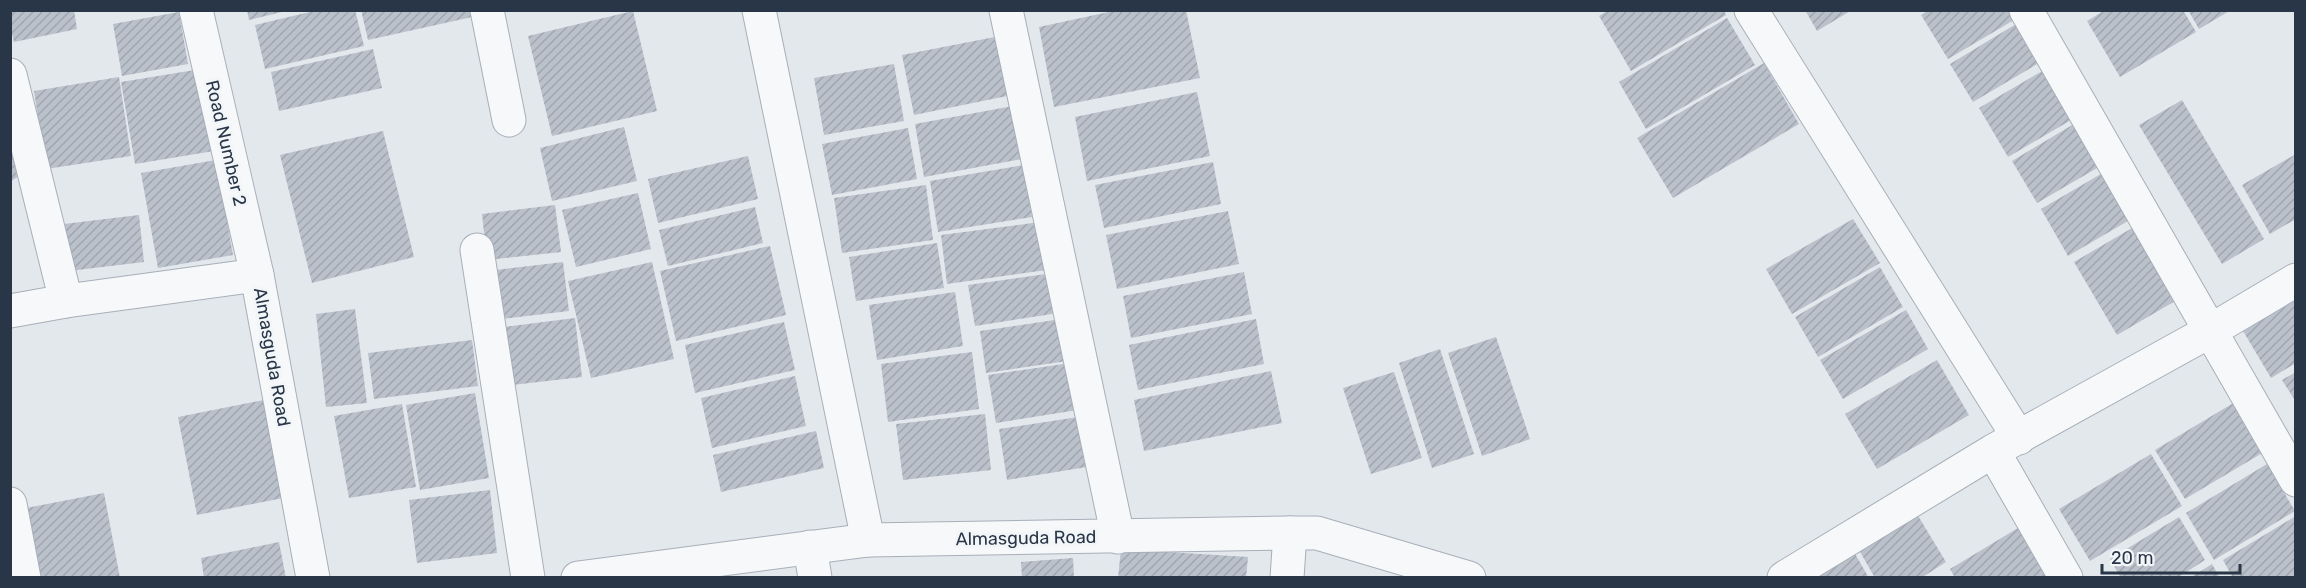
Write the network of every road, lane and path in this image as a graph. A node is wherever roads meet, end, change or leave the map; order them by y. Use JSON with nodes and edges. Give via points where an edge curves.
{"nodes":[{"id":1,"x":196,"y":10,"type":"edge"},
{"id":2,"x":487,"y":10,"type":"edge"},
{"id":3,"x":759,"y":10,"type":"edge"},
{"id":4,"x":1006,"y":10,"type":"edge"},
{"id":5,"x":1752,"y":10,"type":"edge"},
{"id":6,"x":2026,"y":10,"type":"edge"},
{"id":7,"x":10,"y":75,"type":"edge"},
{"id":8,"x":509,"y":120,"type":"dead end"},
{"id":9,"x":477,"y":250,"type":"dead end"},
{"id":10,"x":257,"y":275,"type":"junction"},
{"id":11,"x":2295,"y":280,"type":"edge"},
{"id":12,"x":66,"y":301,"type":"junction"},
{"id":13,"x":10,"y":311,"type":"edge"},
{"id":14,"x":2211,"y":331,"type":"junction"},
{"id":15,"x":2006,"y":445,"type":"junction"},
{"id":16,"x":2295,"y":480,"type":"edge"},
{"id":17,"x":10,"y":504,"type":"edge"},
{"id":18,"x":1290,"y":533,"type":"junction"},
{"id":19,"x":1118,"y":537,"type":"junction"},
{"id":20,"x":868,"y":540,"type":"junction"},
{"id":21,"x":813,"y":562,"type":"edge"},
{"id":22,"x":24,"y":578,"type":"edge"},
{"id":23,"x":313,"y":578,"type":"edge"},
{"id":24,"x":528,"y":578,"type":"edge"},
{"id":25,"x":578,"y":578,"type":"edge"},
{"id":26,"x":1287,"y":578,"type":"edge"},
{"id":27,"x":1469,"y":578,"type":"edge"},
{"id":28,"x":1784,"y":578,"type":"edge"},
{"id":29,"x":2066,"y":578,"type":"edge"}],
"edges":[{"from":1,"to":10,"type":"street","name":"Road Number 2"},
{"from":2,"to":8,"type":"street"},
{"from":3,"to":20,"type":"street"},
{"from":4,"to":19,"type":"street"},
{"from":5,"to":15,"type":"street"},
{"from":6,"to":14,"type":"street"},
{"from":7,"to":12,"type":"street"},
{"from":9,"to":24,"type":"street"},
{"from":10,"to":12,"type":"street","name":"Almasguda Road"},
{"from":10,"to":23,"type":"street","name":"Almasguda Road"},
{"from":11,"to":14,"type":"street"},
{"from":12,"to":13,"type":"street","name":"Almasguda Road"},
{"from":14,"to":15,"type":"street"},
{"from":14,"to":16,"type":"street"},
{"from":15,"to":28,"type":"street"},
{"from":15,"to":29,"type":"street"},
{"from":17,"to":22,"type":"street"},
{"from":18,"to":19,"type":"street","name":"Almasguda Road"},
{"from":18,"to":26,"type":"street"},
{"from":18,"to":27,"type":"street","name":"Almasguda Road","via":[[1317,533]]},
{"from":19,"to":20,"type":"street","name":"Almasguda Road"},
{"from":20,"to":21,"type":"street","name":"Almasguda Road"},
{"from":21,"to":25,"type":"street","name":"Almasguda Road"}]}
